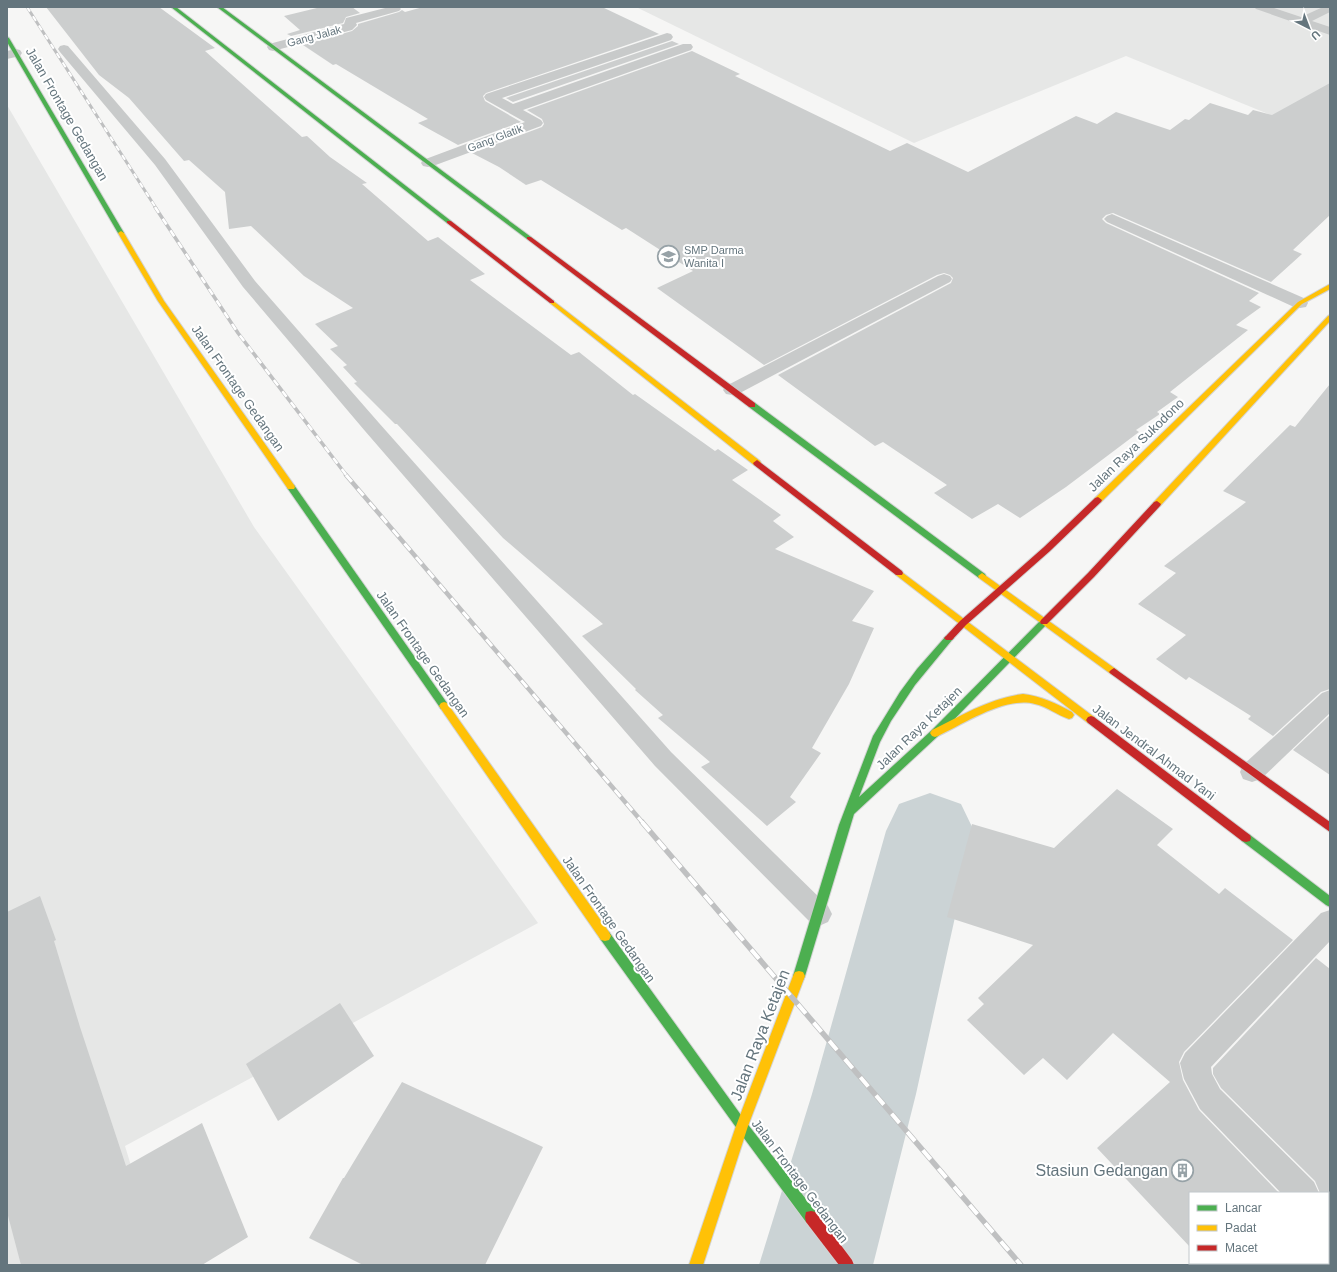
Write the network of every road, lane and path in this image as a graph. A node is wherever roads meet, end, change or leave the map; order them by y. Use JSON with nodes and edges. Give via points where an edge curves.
{"nodes":[{"id":1,"x":173,"y":7,"type":"edge"},
{"id":2,"x":219,"y":7,"type":"edge"},
{"id":3,"x":1260,"y":7,"type":"edge"},
{"id":4,"x":395,"y":8,"type":"dead end"},
{"id":5,"x":1330,"y":8,"type":"edge"},
{"id":6,"x":1303,"y":21,"type":"junction"},
{"id":7,"x":1330,"y":31,"type":"edge"},
{"id":8,"x":667,"y":37,"type":"dead end"},
{"id":9,"x":7,"y":38,"type":"edge"},
{"id":10,"x":273,"y":47,"type":"junction"},
{"id":11,"x":687,"y":47,"type":"dead end"},
{"id":12,"x":64,"y":49,"type":"dead end"},
{"id":13,"x":11,"y":54,"type":"edge"},
{"id":14,"x":512,"y":109,"type":"junction"},
{"id":15,"x":428,"y":163,"type":"junction"},
{"id":16,"x":1112,"y":219,"type":"dead end"},
{"id":17,"x":944,"y":279,"type":"dead end"},
{"id":18,"x":1329,"y":290,"type":"edge"},
{"id":19,"x":1300,"y":303,"type":"junction"},
{"id":20,"x":1330,"y":307,"type":"edge"},
{"id":21,"x":1330,"y":313,"type":"edge"},
{"id":22,"x":1330,"y":317,"type":"edge"},
{"id":23,"x":732,"y":390,"type":"junction"},
{"id":24,"x":1000,"y":590,"type":"junction"},
{"id":25,"x":1045,"y":622,"type":"junction"},
{"id":26,"x":963,"y":623,"type":"junction"},
{"id":27,"x":1008,"y":658,"type":"junction"},
{"id":28,"x":1330,"y":699,"type":"edge"},
{"id":29,"x":935,"y":733,"type":"junction"},
{"id":30,"x":1135,"y":754,"type":"junction"},
{"id":31,"x":1252,"y":772,"type":"junction"},
{"id":32,"x":847,"y":815,"type":"junction"},
{"id":33,"x":1330,"y":828,"type":"edge"},
{"id":34,"x":1330,"y":902,"type":"edge"},
{"id":35,"x":819,"y":914,"type":"junction"},
{"id":36,"x":1330,"y":922,"type":"edge"},
{"id":37,"x":742,"y":1126,"type":"junction"},
{"id":38,"x":1302,"y":1192,"type":"edge"},
{"id":39,"x":696,"y":1265,"type":"edge"},
{"id":40,"x":848,"y":1265,"type":"edge"}],
"edges":[{"from":1,"to":26,"type":"main road","name":"Jalan Jendral Ahmad Yani"},
{"from":2,"to":10,"type":"main road"},
{"from":3,"to":6,"type":"street"},
{"from":4,"to":10,"type":"street","name":"Gang Jalak","via":[[350,21],[348,27]]},
{"from":5,"to":6,"type":"street"},
{"from":6,"to":7,"type":"street"},
{"from":8,"to":14,"type":"street","via":[[491,97]]},
{"from":9,"to":13,"type":"main road","name":"Jalan Frontage Gedangan"},
{"from":10,"to":15,"type":"main road"},
{"from":11,"to":14,"type":"street"},
{"from":12,"to":35,"type":"street","via":[[160,162],[249,284],[377,433],[663,759]]},
{"from":13,"to":37,"type":"main road","name":"Jalan Frontage Gedangan","via":[[161,301],[618,954]]},
{"from":14,"to":15,"type":"street","name":"Gang Glatik","via":[[536,123]]},
{"from":15,"to":23,"type":"main road"},
{"from":16,"to":19,"type":"street"},
{"from":17,"to":23,"type":"street"},
{"from":18,"to":19,"type":"main road","name":"Jalan Raya Sukodono"},
{"from":19,"to":24,"type":"main road","name":"Jalan Raya Sukodono","via":[[1047,549]]},
{"from":20,"to":21,"type":"main road"},
{"from":22,"to":25,"type":"main road","via":[[1092,575]]},
{"from":23,"to":24,"type":"main road"},
{"from":24,"to":25,"type":"main road"},
{"from":24,"to":26,"type":"main road","name":"Jalan Raya Sukodono"},
{"from":25,"to":27,"type":"main road"},
{"from":25,"to":31,"type":"main road"},
{"from":26,"to":27,"type":"main road","name":"Jalan Jendral Ahmad Yani"},
{"from":26,"to":32,"type":"main road","name":"Jalan Raya Ketajen","via":[[933,655],[880,732]]},
{"from":27,"to":29,"type":"main road","name":"Jalan Raya Ketajen"},
{"from":27,"to":30,"type":"main road","name":"Jalan Jendral Ahmad Yani"},
{"from":28,"to":31,"type":"street"},
{"from":29,"to":30,"type":"main road","via":[[995,705],[1022,698],[1046,703]]},
{"from":29,"to":32,"type":"main road","name":"Jalan Raya Ketajen"},
{"from":30,"to":34,"type":"main road","name":"Jalan Jendral Ahmad Yani"},
{"from":31,"to":33,"type":"main road"},
{"from":32,"to":35,"type":"main road","name":"Jalan Raya Ketajen"},
{"from":35,"to":37,"type":"main road","name":"Jalan Raya Ketajen","via":[[792,997]]},
{"from":36,"to":38,"type":"street","via":[[1195,1063],[1199,1079],[1210,1099]]},
{"from":37,"to":39,"type":"main road","name":"Jalan Raya Ketajen"},
{"from":37,"to":40,"type":"main road","name":"Jalan Frontage Gedangan"}]}
